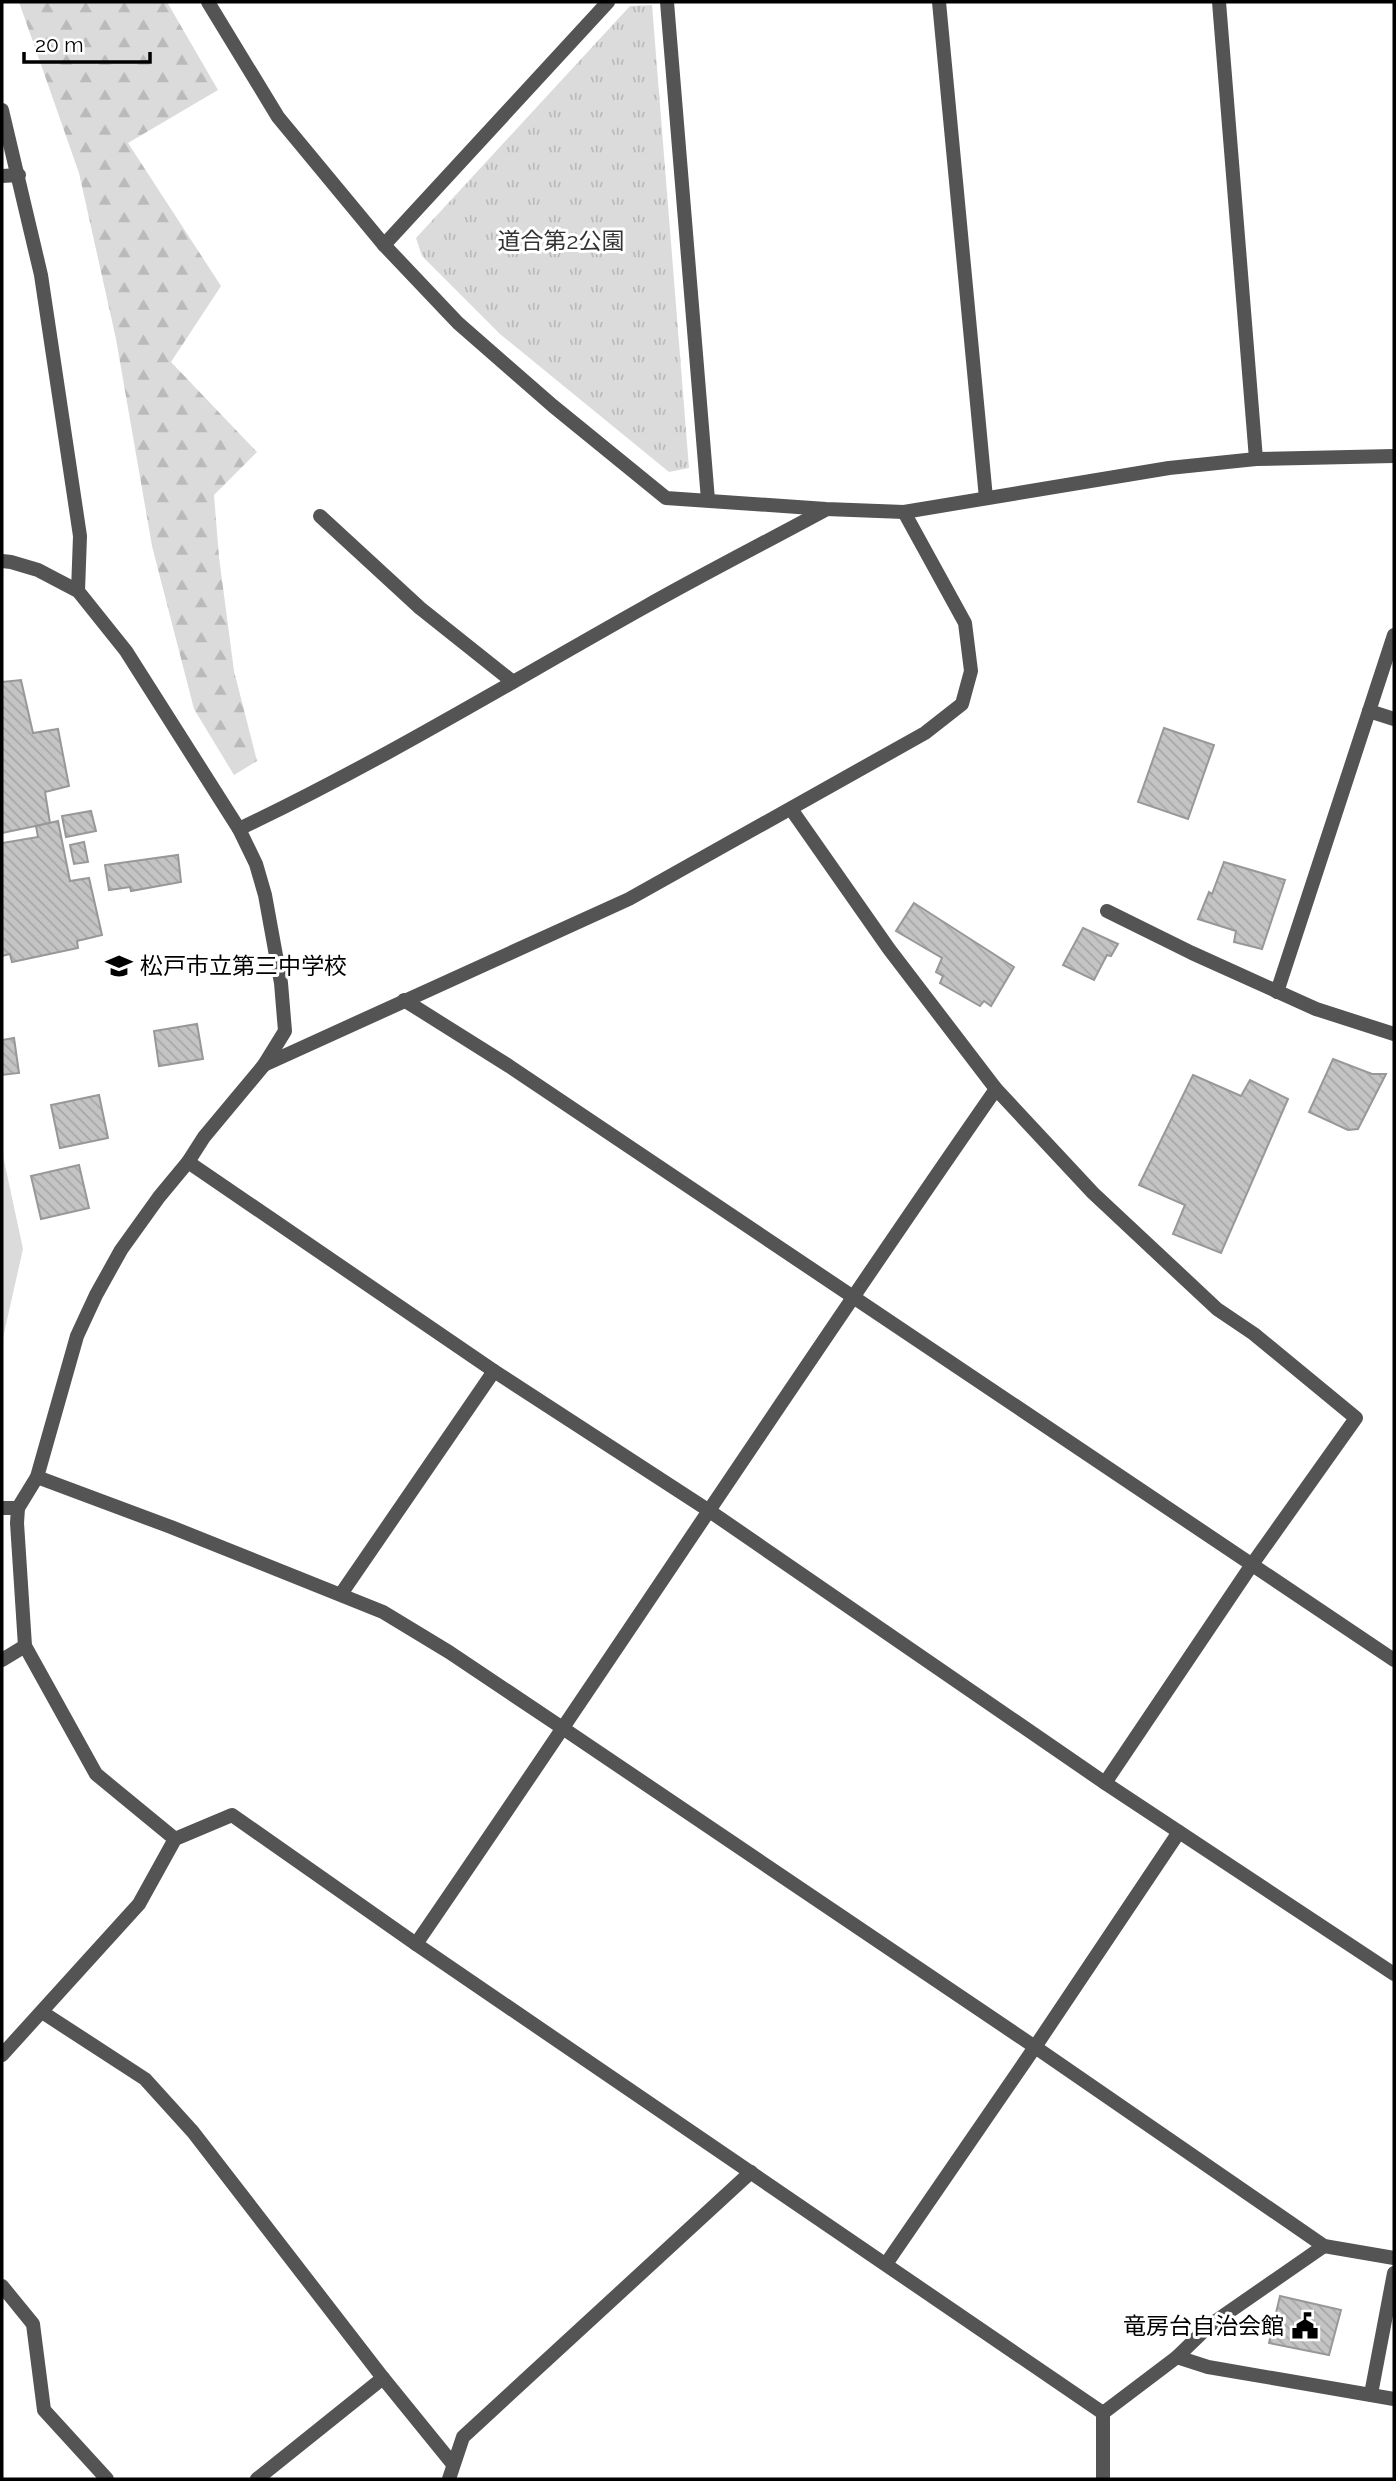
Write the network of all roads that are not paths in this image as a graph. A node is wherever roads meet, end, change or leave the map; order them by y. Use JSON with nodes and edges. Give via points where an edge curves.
{"nodes":[{"id":1,"x":208,"y":2,"type":"edge"},
{"id":2,"x":608,"y":2,"type":"edge"},
{"id":3,"x":667,"y":2,"type":"edge"},
{"id":4,"x":939,"y":2,"type":"edge"},
{"id":5,"x":1219,"y":2,"type":"edge"},
{"id":6,"x":2,"y":110,"type":"edge"},
{"id":7,"x":19,"y":175,"type":"junction"},
{"id":8,"x":2,"y":176,"type":"edge"},
{"id":9,"x":384,"y":245,"type":"junction"},
{"id":10,"x":1394,"y":456,"type":"edge"},
{"id":11,"x":1256,"y":459,"type":"junction"},
{"id":12,"x":986,"y":498,"type":"junction"},
{"id":13,"x":708,"y":500,"type":"junction"},
{"id":14,"x":826,"y":509,"type":"junction"},
{"id":15,"x":904,"y":512,"type":"junction"},
{"id":16,"x":320,"y":516,"type":"dead end"},
{"id":17,"x":2,"y":561,"type":"edge"},
{"id":18,"x":78,"y":591,"type":"junction"},
{"id":19,"x":1394,"y":635,"type":"edge"},
{"id":20,"x":513,"y":682,"type":"junction"},
{"id":21,"x":1369,"y":710,"type":"junction"},
{"id":22,"x":1394,"y":719,"type":"edge"},
{"id":23,"x":791,"y":809,"type":"junction"},
{"id":24,"x":239,"y":829,"type":"junction"},
{"id":25,"x":1107,"y":911,"type":"dead end"},
{"id":26,"x":1277,"y":992,"type":"junction"},
{"id":27,"x":404,"y":1000,"type":"junction"},
{"id":28,"x":1394,"y":1034,"type":"edge"},
{"id":29,"x":264,"y":1065,"type":"junction"},
{"id":30,"x":996,"y":1089,"type":"junction"},
{"id":31,"x":188,"y":1162,"type":"junction"},
{"id":32,"x":852,"y":1295,"type":"junction"},
{"id":33,"x":494,"y":1371,"type":"junction"},
{"id":34,"x":37,"y":1477,"type":"junction"},
{"id":35,"x":2,"y":1508,"type":"edge"},
{"id":36,"x":18,"y":1508,"type":"junction"},
{"id":37,"x":708,"y":1510,"type":"junction"},
{"id":38,"x":1253,"y":1563,"type":"junction"},
{"id":39,"x":341,"y":1594,"type":"junction"},
{"id":40,"x":25,"y":1646,"type":"junction"},
{"id":41,"x":2,"y":1660,"type":"edge"},
{"id":42,"x":1394,"y":1660,"type":"edge"},
{"id":43,"x":564,"y":1729,"type":"junction"},
{"id":44,"x":1105,"y":1783,"type":"junction"},
{"id":45,"x":1180,"y":1832,"type":"junction"},
{"id":46,"x":175,"y":1839,"type":"junction"},
{"id":47,"x":416,"y":1944,"type":"junction"},
{"id":48,"x":1394,"y":1974,"type":"edge"},
{"id":49,"x":42,"y":2012,"type":"junction"},
{"id":50,"x":1035,"y":2047,"type":"junction"},
{"id":51,"x":2,"y":2055,"type":"edge"},
{"id":52,"x":751,"y":2172,"type":"junction"},
{"id":53,"x":1324,"y":2246,"type":"junction"},
{"id":54,"x":1394,"y":2258,"type":"edge"},
{"id":55,"x":886,"y":2264,"type":"junction"},
{"id":56,"x":1394,"y":2273,"type":"edge"},
{"id":57,"x":2,"y":2286,"type":"edge"},
{"id":58,"x":1177,"y":2357,"type":"junction"},
{"id":59,"x":383,"y":2378,"type":"junction"},
{"id":60,"x":1371,"y":2394,"type":"junction"},
{"id":61,"x":1394,"y":2399,"type":"edge"},
{"id":62,"x":1104,"y":2413,"type":"junction"},
{"id":63,"x":452,"y":2463,"type":"junction"},
{"id":64,"x":107,"y":2479,"type":"edge"},
{"id":65,"x":257,"y":2479,"type":"edge"},
{"id":66,"x":449,"y":2479,"type":"edge"},
{"id":67,"x":1103,"y":2479,"type":"edge"}],
"edges":[{"from":1,"to":9,"type":"street","via":[[278,117]]},
{"from":2,"to":9,"type":"street"},
{"from":3,"to":13,"type":"street"},
{"from":4,"to":12,"type":"street"},
{"from":5,"to":11,"type":"street"},
{"from":6,"to":7,"type":"street"},
{"from":7,"to":8,"type":"street"},
{"from":7,"to":18,"type":"street","via":[[41,275],[80,536]]},
{"from":9,"to":13,"type":"street","via":[[458,323],[666,498]]},
{"from":10,"to":11,"type":"street"},
{"from":11,"to":12,"type":"street","via":[[1169,468]]},
{"from":12,"to":15,"type":"street"},
{"from":13,"to":14,"type":"street"},
{"from":14,"to":15,"type":"street"},
{"from":14,"to":20,"type":"street"},
{"from":15,"to":23,"type":"street","via":[[965,623],[971,671],[962,704],[925,733]]},
{"from":16,"to":20,"type":"street","via":[[420,608]]},
{"from":17,"to":18,"type":"street","via":[[38,570]]},
{"from":18,"to":24,"type":"street","via":[[126,651]]},
{"from":19,"to":21,"type":"street"},
{"from":20,"to":24,"type":"street"},
{"from":21,"to":22,"type":"street"},
{"from":21,"to":26,"type":"street"},
{"from":23,"to":27,"type":"street","via":[[629,899]]},
{"from":23,"to":30,"type":"street","via":[[889,949]]},
{"from":24,"to":29,"type":"street","via":[[265,895],[281,984],[285,1031]]},
{"from":25,"to":26,"type":"street"},
{"from":26,"to":28,"type":"street"},
{"from":27,"to":29,"type":"street"},
{"from":27,"to":32,"type":"street"},
{"from":29,"to":31,"type":"street"},
{"from":30,"to":32,"type":"street"},
{"from":30,"to":38,"type":"street","via":[[1093,1193],[1207,1300],[1356,1418]]},
{"from":31,"to":33,"type":"street"},
{"from":31,"to":34,"type":"street","via":[[121,1250],[96,1295],[77,1336]]},
{"from":32,"to":37,"type":"street"},
{"from":32,"to":38,"type":"street"},
{"from":33,"to":37,"type":"street"},
{"from":33,"to":39,"type":"street"},
{"from":34,"to":36,"type":"street"},
{"from":34,"to":39,"type":"street"},
{"from":35,"to":36,"type":"street"},
{"from":36,"to":40,"type":"street"},
{"from":37,"to":43,"type":"street"},
{"from":37,"to":44,"type":"street"},
{"from":38,"to":42,"type":"street"},
{"from":38,"to":44,"type":"street"},
{"from":39,"to":43,"type":"street","via":[[394,1619]]},
{"from":40,"to":41,"type":"street"},
{"from":40,"to":46,"type":"street","via":[[96,1774]]},
{"from":43,"to":47,"type":"street"},
{"from":43,"to":50,"type":"street"},
{"from":44,"to":45,"type":"street"},
{"from":45,"to":48,"type":"street"},
{"from":45,"to":50,"type":"street"},
{"from":46,"to":47,"type":"street","via":[[232,1815]]},
{"from":46,"to":49,"type":"street","via":[[139,1904]]},
{"from":47,"to":52,"type":"street"},
{"from":49,"to":51,"type":"street"},
{"from":49,"to":59,"type":"street","via":[[145,2079],[201,2143]]},
{"from":50,"to":53,"type":"street"},
{"from":50,"to":55,"type":"street"},
{"from":52,"to":55,"type":"street"},
{"from":52,"to":63,"type":"street","via":[[463,2437]]},
{"from":53,"to":54,"type":"street"},
{"from":53,"to":58,"type":"street","via":[[1210,2325]]},
{"from":55,"to":62,"type":"street"},
{"from":56,"to":60,"type":"street"},
{"from":57,"to":64,"type":"street","via":[[33,2324],[44,2410]]},
{"from":58,"to":60,"type":"street","via":[[1208,2368]]},
{"from":58,"to":62,"type":"street"},
{"from":59,"to":63,"type":"street"},
{"from":59,"to":65,"type":"street"},
{"from":60,"to":61,"type":"street"},
{"from":62,"to":67,"type":"street"},
{"from":63,"to":66,"type":"street"}]}
